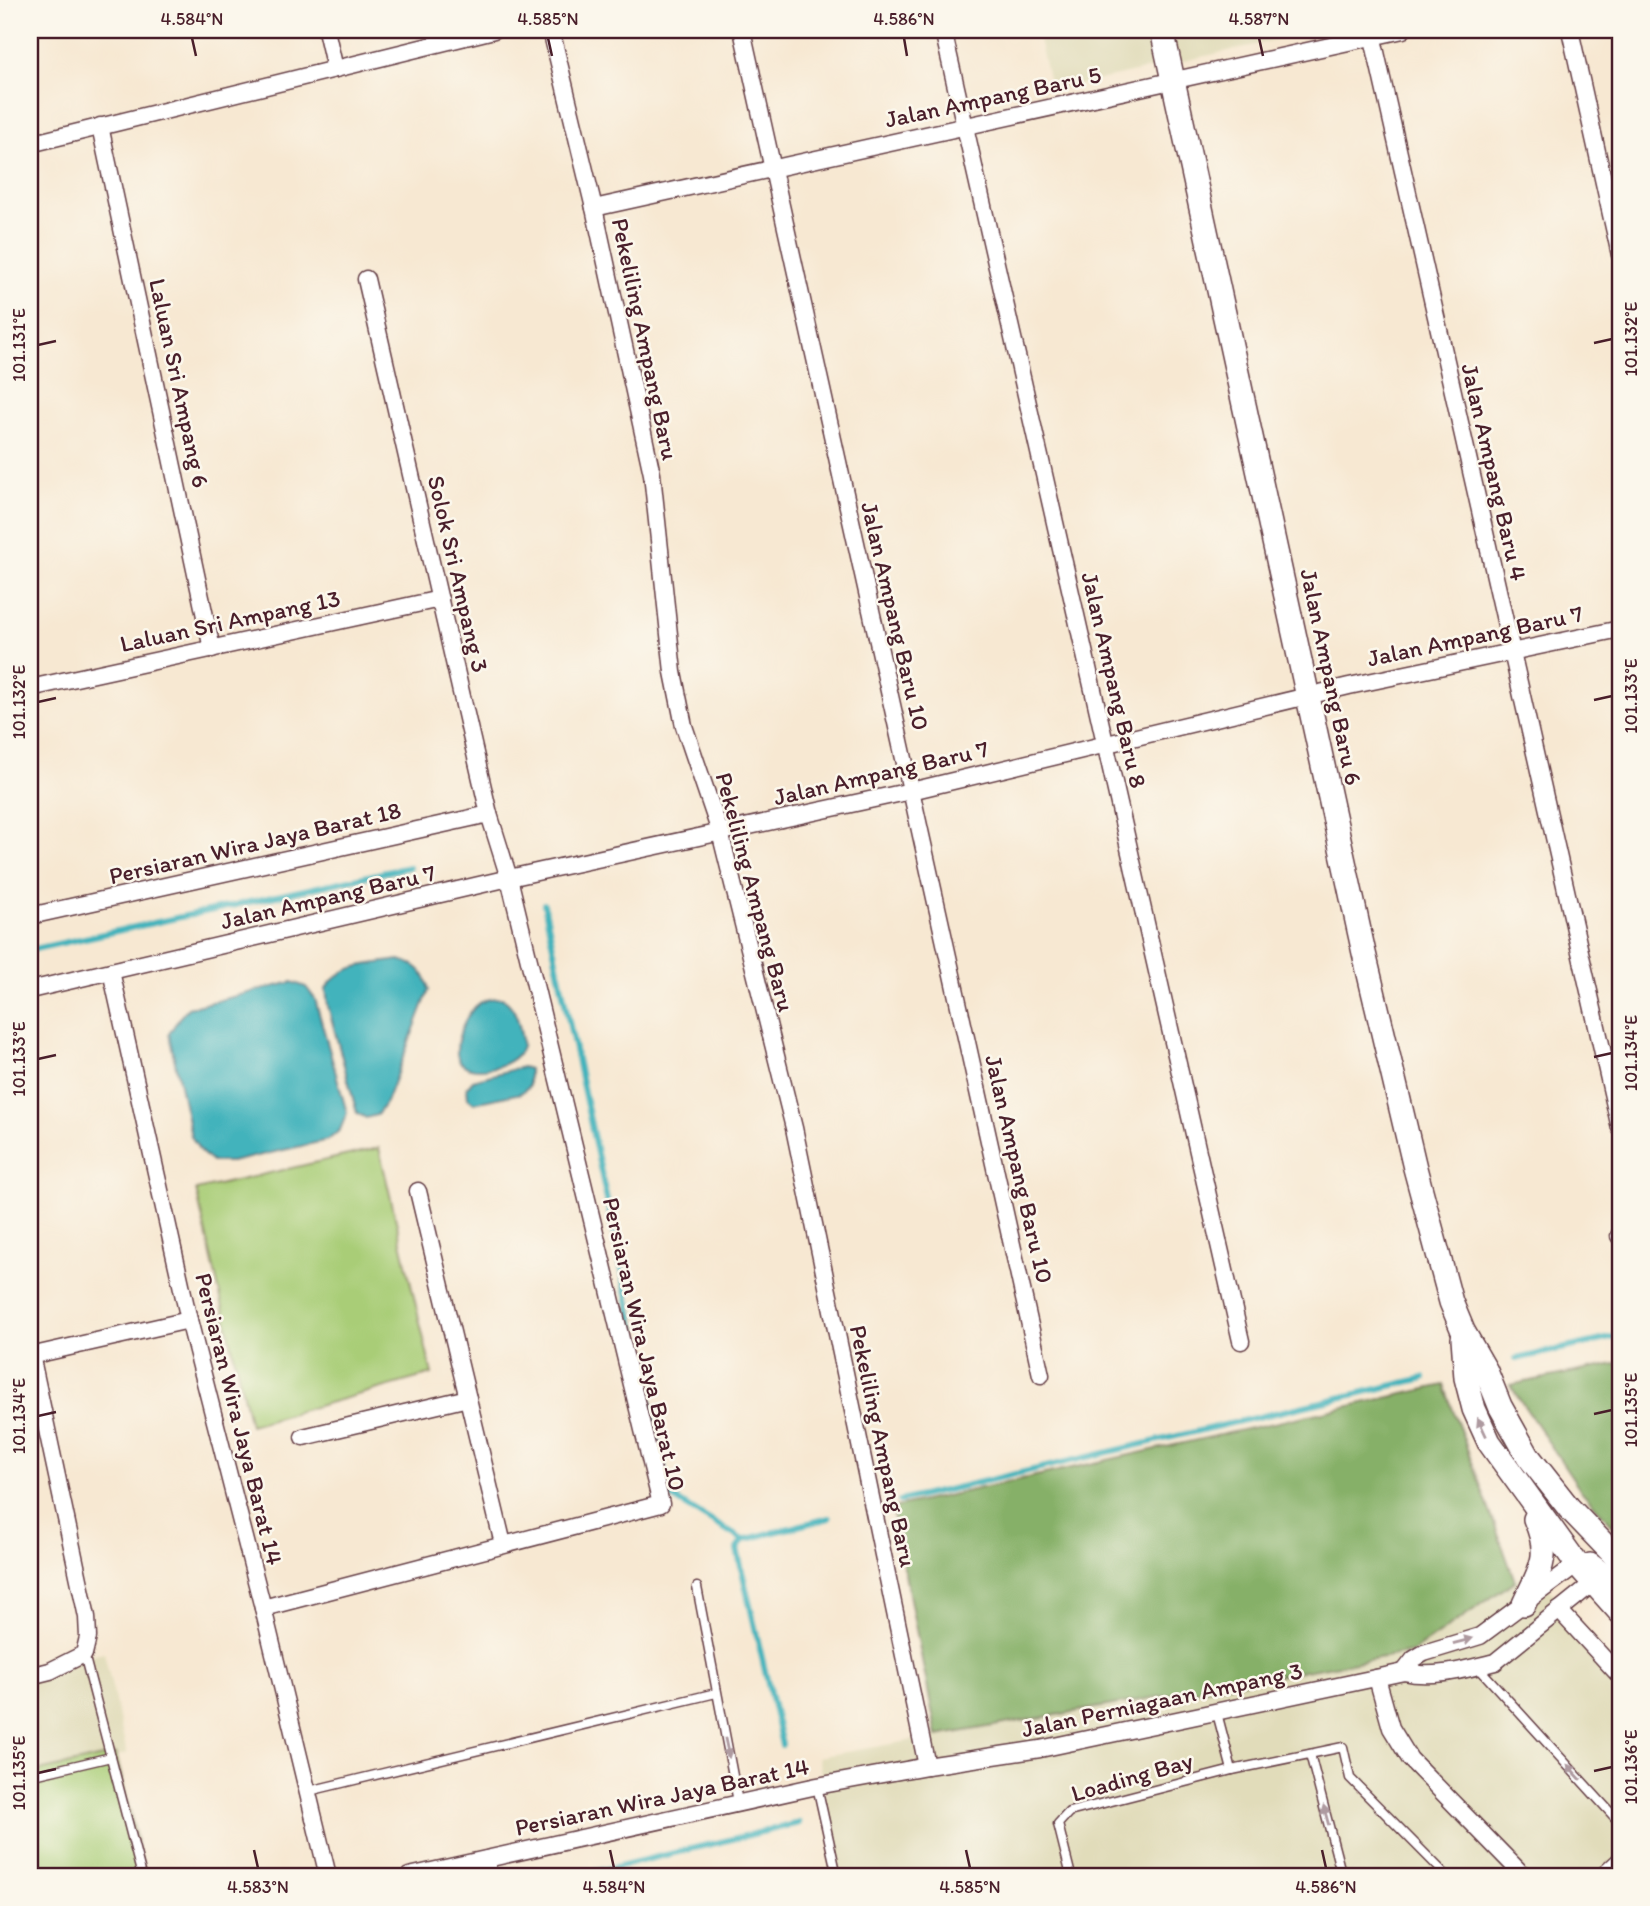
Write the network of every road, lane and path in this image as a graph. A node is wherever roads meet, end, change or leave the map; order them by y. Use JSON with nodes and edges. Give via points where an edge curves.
{"nodes":[{"id":1,"x":326,"y":30,"type":"edge"},
{"id":2,"x":494,"y":30,"type":"edge"},
{"id":3,"x":551,"y":30,"type":"edge"},
{"id":4,"x":742,"y":30,"type":"edge"},
{"id":5,"x":943,"y":30,"type":"edge"},
{"id":6,"x":1162,"y":30,"type":"edge"},
{"id":7,"x":1403,"y":30,"type":"edge"},
{"id":8,"x":1570,"y":30,"type":"edge"},
{"id":9,"x":1371,"y":33,"type":"edge"},
{"id":10,"x":335,"y":69,"type":"junction"},
{"id":11,"x":1173,"y":80,"type":"junction"},
{"id":12,"x":100,"y":126,"type":"junction"},
{"id":13,"x":965,"y":126,"type":"junction"},
{"id":14,"x":30,"y":144,"type":"edge"},
{"id":15,"x":773,"y":169,"type":"junction"},
{"id":16,"x":594,"y":208,"type":"junction"},
{"id":17,"x":1620,"y":255,"type":"edge"},
{"id":18,"x":366,"y":279,"type":"dead end"},
{"id":19,"x":440,"y":599,"type":"junction"},
{"id":20,"x":1620,"y":629,"type":"edge"},
{"id":21,"x":212,"y":649,"type":"junction"},
{"id":22,"x":1512,"y":653,"type":"junction"},
{"id":23,"x":30,"y":688,"type":"edge"},
{"id":24,"x":1308,"y":696,"type":"junction"},
{"id":25,"x":1105,"y":744,"type":"junction"},
{"id":26,"x":911,"y":791,"type":"junction"},
{"id":27,"x":489,"y":814,"type":"junction"},
{"id":28,"x":720,"y":832,"type":"junction"},
{"id":29,"x":509,"y":878,"type":"junction"},
{"id":30,"x":30,"y":916,"type":"edge"},
{"id":31,"x":111,"y":971,"type":"junction"},
{"id":32,"x":30,"y":990,"type":"edge"},
{"id":33,"x":1620,"y":1128,"type":"edge"},
{"id":34,"x":418,"y":1191,"type":"dead end"},
{"id":35,"x":189,"y":1320,"type":"junction"},
{"id":36,"x":1462,"y":1331,"type":"junction"},
{"id":37,"x":1241,"y":1341,"type":"dead end"},
{"id":38,"x":30,"y":1354,"type":"edge"},
{"id":39,"x":1041,"y":1375,"type":"dead end"},
{"id":40,"x":468,"y":1398,"type":"junction"},
{"id":41,"x":1500,"y":1406,"type":"junction"},
{"id":42,"x":303,"y":1437,"type":"dead end"},
{"id":43,"x":1522,"y":1491,"type":"junction"},
{"id":44,"x":502,"y":1544,"type":"junction"},
{"id":45,"x":1620,"y":1561,"type":"edge"},
{"id":46,"x":1587,"y":1571,"type":"junction"},
{"id":47,"x":697,"y":1587,"type":"dead end"},
{"id":48,"x":1620,"y":1587,"type":"edge"},
{"id":49,"x":1524,"y":1604,"type":"junction"},
{"id":50,"x":263,"y":1608,"type":"junction"},
{"id":51,"x":1559,"y":1610,"type":"junction"},
{"id":52,"x":1620,"y":1612,"type":"edge"},
{"id":53,"x":85,"y":1654,"type":"junction"},
{"id":54,"x":1477,"y":1666,"type":"junction"},
{"id":55,"x":1404,"y":1672,"type":"junction"},
{"id":56,"x":1620,"y":1675,"type":"edge"},
{"id":57,"x":30,"y":1676,"type":"edge"},
{"id":58,"x":1377,"y":1678,"type":"junction"},
{"id":59,"x":716,"y":1693,"type":"junction"},
{"id":60,"x":1217,"y":1713,"type":"junction"},
{"id":61,"x":1310,"y":1754,"type":"junction"},
{"id":62,"x":111,"y":1757,"type":"junction"},
{"id":63,"x":927,"y":1766,"type":"junction"},
{"id":64,"x":1232,"y":1770,"type":"junction"},
{"id":65,"x":30,"y":1776,"type":"edge"},
{"id":66,"x":817,"y":1786,"type":"junction"},
{"id":67,"x":309,"y":1791,"type":"junction"},
{"id":68,"x":738,"y":1802,"type":"junction"},
{"id":69,"x":1620,"y":1823,"type":"edge"},
{"id":70,"x":1620,"y":1855,"type":"edge"},
{"id":71,"x":487,"y":1859,"type":"junction"},
{"id":72,"x":142,"y":1876,"type":"edge"},
{"id":73,"x":328,"y":1876,"type":"edge"},
{"id":74,"x":409,"y":1876,"type":"edge"},
{"id":75,"x":488,"y":1876,"type":"edge"},
{"id":76,"x":837,"y":1876,"type":"edge"},
{"id":77,"x":1071,"y":1876,"type":"edge"},
{"id":78,"x":1342,"y":1876,"type":"edge"},
{"id":79,"x":1447,"y":1876,"type":"edge"},
{"id":80,"x":1524,"y":1876,"type":"edge"},
{"id":81,"x":1597,"y":1876,"type":"edge"}],
"edges":[{"from":1,"to":10,"type":"street"},
{"from":2,"to":10,"type":"street"},
{"from":3,"to":16,"type":"street","name":"Pekeliling Ampang Baru"},
{"from":4,"to":15,"type":"street","name":"Jalan Ampang Baru 10"},
{"from":5,"to":13,"type":"street","name":"Jalan Ampang Baru 8"},
{"from":6,"to":11,"type":"main road","name":"Jalan Ampang Baru 6"},
{"from":7,"to":9,"type":"street","name":"Jalan Ampang Baru 5"},
{"from":8,"to":17,"type":"street"},
{"from":9,"to":11,"type":"street","name":"Jalan Ampang Baru 5"},
{"from":9,"to":22,"type":"street","name":"Jalan Ampang Baru 4"},
{"from":10,"to":12,"type":"street"},
{"from":11,"to":13,"type":"street","name":"Jalan Ampang Baru 5"},
{"from":11,"to":24,"type":"main road","name":"Jalan Ampang Baru 6"},
{"from":12,"to":14,"type":"street"},
{"from":12,"to":21,"type":"street","name":"Laluan Sri Ampang 6"},
{"from":13,"to":15,"type":"street","name":"Jalan Ampang Baru 5"},
{"from":13,"to":25,"type":"street","name":"Jalan Ampang Baru 8"},
{"from":15,"to":16,"type":"street","name":"Jalan Ampang Baru 5"},
{"from":15,"to":26,"type":"street","name":"Jalan Ampang Baru 10"},
{"from":16,"to":28,"type":"street","name":"Pekeliling Ampang Baru","via":[[652,474],[673,672],[684,726]]},
{"from":18,"to":19,"type":"street","name":"Solok Sri Ampang 3"},
{"from":19,"to":21,"type":"street","name":"Laluan Sri Ampang 13"},
{"from":19,"to":27,"type":"street","name":"Solok Sri Ampang 3"},
{"from":20,"to":22,"type":"street","name":"Jalan Ampang Baru 7"},
{"from":21,"to":23,"type":"street","name":"Laluan Sri Ampang 13"},
{"from":22,"to":24,"type":"street","name":"Jalan Ampang Baru 7"},
{"from":22,"to":33,"type":"street","name":"Jalan Ampang Baru 4"},
{"from":24,"to":25,"type":"street","name":"Jalan Ampang Baru 7"},
{"from":24,"to":36,"type":"main road","name":"Jalan Ampang Baru 6","via":[[1415,1168]]},
{"from":25,"to":26,"type":"street","name":"Jalan Ampang Baru 7"},
{"from":25,"to":37,"type":"street","name":"Jalan Ampang Baru 8"},
{"from":26,"to":28,"type":"street","name":"Jalan Ampang Baru 7"},
{"from":26,"to":39,"type":"street","name":"Jalan Ampang Baru 10"},
{"from":27,"to":29,"type":"street","name":"Solok Sri Ampang 3"},
{"from":27,"to":30,"type":"street","name":"Persiaran Wira Jaya Barat 18"},
{"from":28,"to":29,"type":"street","name":"Jalan Ampang Baru 7"},
{"from":28,"to":63,"type":"street","name":"Pekeliling Ampang Baru","via":[[794,1128]]},
{"from":29,"to":31,"type":"street","name":"Jalan Ampang Baru 7"},
{"from":29,"to":44,"type":"street","name":"Persiaran Wira Jaya Barat 10","via":[[661,1504]]},
{"from":31,"to":32,"type":"street","name":"Jalan Ampang Baru 7"},
{"from":31,"to":35,"type":"street","name":"Persiaran Wira Jaya Barat 14"},
{"from":34,"to":40,"type":"street"},
{"from":35,"to":38,"type":"street"},
{"from":35,"to":50,"type":"street","name":"Persiaran Wira Jaya Barat 14"},
{"from":36,"to":41,"type":"main road","name":"Jalan Ampang Baru 6"},
{"from":43,"to":36,"type":"main road","name":"Jalan Ampang Baru 6","one_way":true,"via":[[1489,1442],[1474,1409]]},
{"from":38,"to":53,"type":"street","via":[[87,1616]]},
{"from":40,"to":42,"type":"street"},
{"from":40,"to":44,"type":"street"},
{"from":41,"to":45,"type":"main road","name":"Jalan Ampang Baru 6","via":[[1528,1456]]},
{"from":41,"to":46,"type":"main road","via":[[1510,1445],[1583,1541]]},
{"from":43,"to":46,"type":"main road","name":"Jalan Ampang Baru 6"},
{"from":43,"to":49,"type":"main road","via":[[1544,1545],[1544,1562]]},
{"from":44,"to":50,"type":"street","name":"Persiaran Wira Jaya Barat 10"},
{"from":46,"to":48,"type":"main road"},
{"from":46,"to":49,"type":"street","name":"Jalan Perniagaan Ampang 3"},
{"from":46,"to":51,"type":"street","name":"Jalan Perniagaan Ampang 3"},
{"from":46,"to":52,"type":"main road"},
{"from":47,"to":59,"type":"lane"},
{"from":55,"to":49,"type":"street","name":"Jalan Perniagaan Ampang 3","one_way":true,"via":[[1424,1653],[1480,1636]]},
{"from":50,"to":67,"type":"street","name":"Persiaran Wira Jaya Barat 14"},
{"from":51,"to":54,"type":"street","name":"Jalan Perniagaan Ampang 3","via":[[1495,1662]]},
{"from":51,"to":56,"type":"street"},
{"from":53,"to":57,"type":"street"},
{"from":53,"to":62,"type":"lane"},
{"from":54,"to":55,"type":"street","name":"Jalan Perniagaan Ampang 3","via":[[1418,1675]]},
{"from":69,"to":54,"type":"lane","one_way":true},
{"from":55,"to":58,"type":"street","name":"Jalan Perniagaan Ampang 3"},
{"from":58,"to":60,"type":"street","name":"Jalan Perniagaan Ampang 3"},
{"from":58,"to":80,"type":"street","via":[[1391,1728],[1410,1759]]},
{"from":59,"to":67,"type":"lane"},
{"from":59,"to":68,"type":"lane","one_way":true},
{"from":60,"to":63,"type":"street","name":"Jalan Perniagaan Ampang 3","via":[[1040,1749]]},
{"from":60,"to":64,"type":"lane"},
{"from":61,"to":64,"type":"lane"},
{"from":78,"to":61,"type":"lane","one_way":true},
{"from":61,"to":79,"type":"lane","via":[[1343,1747],[1350,1778]]},
{"from":62,"to":65,"type":"lane"},
{"from":62,"to":72,"type":"lane"},
{"from":63,"to":66,"type":"street","name":"Persiaran Wira Jaya Barat 14"},
{"from":64,"to":77,"type":"lane","name":"Loading Bay","via":[[1069,1812],[1058,1824]]},
{"from":66,"to":68,"type":"street","name":"Persiaran Wira Jaya Barat 14"},
{"from":66,"to":76,"type":"lane"},
{"from":67,"to":73,"type":"street","name":"Persiaran Wira Jaya Barat 14"},
{"from":68,"to":71,"type":"street","name":"Persiaran Wira Jaya Barat 14"},
{"from":70,"to":81,"type":"lane"},
{"from":71,"to":74,"type":"street","name":"Persiaran Wira Jaya Barat 14"},
{"from":71,"to":75,"type":"street"}]}
